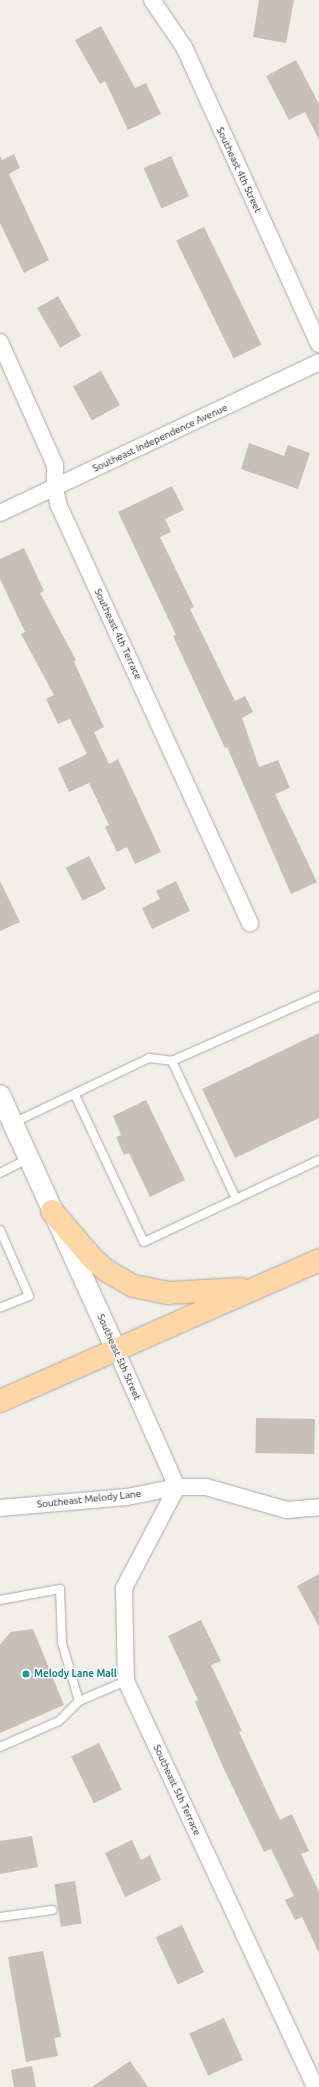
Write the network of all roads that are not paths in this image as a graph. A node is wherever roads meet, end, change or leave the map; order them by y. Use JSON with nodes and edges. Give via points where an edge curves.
{"nodes":[{"id":1,"x":152,"y":0,"type":"edge"},
{"id":2,"x":0,"y":342,"type":"edge"},
{"id":3,"x":319,"y":344,"type":"edge"},
{"id":4,"x":319,"y":362,"type":"edge"},
{"id":5,"x":55,"y":489,"type":"junction"},
{"id":6,"x":0,"y":513,"type":"edge"},
{"id":7,"x":250,"y":923,"type":"dead end"},
{"id":8,"x":319,"y":996,"type":"edge"},
{"id":9,"x":172,"y":1062,"type":"junction"},
{"id":10,"x":0,"y":1095,"type":"edge"},
{"id":11,"x":75,"y":1095,"type":"junction"},
{"id":12,"x":13,"y":1123,"type":"junction"},
{"id":13,"x":28,"y":1159,"type":"junction"},
{"id":14,"x":319,"y":1160,"type":"edge"},
{"id":15,"x":0,"y":1173,"type":"edge"},
{"id":16,"x":236,"y":1199,"type":"junction"},
{"id":17,"x":52,"y":1211,"type":"junction"},
{"id":18,"x":0,"y":1230,"type":"edge"},
{"id":19,"x":319,"y":1260,"type":"edge"},
{"id":20,"x":254,"y":1289,"type":"junction"},
{"id":21,"x":0,"y":1308,"type":"edge"},
{"id":22,"x":116,"y":1350,"type":"junction"},
{"id":23,"x":0,"y":1401,"type":"edge"},
{"id":24,"x":177,"y":1487,"type":"junction"},
{"id":25,"x":319,"y":1506,"type":"edge"},
{"id":26,"x":0,"y":1508,"type":"edge"},
{"id":27,"x":0,"y":1600,"type":"edge"},
{"id":28,"x":126,"y":1681,"type":"junction"},
{"id":29,"x":78,"y":1701,"type":"junction"},
{"id":30,"x":0,"y":1747,"type":"edge"},
{"id":31,"x":53,"y":1910,"type":"dead end"},
{"id":32,"x":0,"y":1917,"type":"edge"},
{"id":33,"x":315,"y":2087,"type":"edge"}],
"edges":[{"from":1,"to":3,"type":"street","name":"Southeast 4th Street","via":[[184,47]]},
{"from":2,"to":5,"type":"street","name":"Southeast 4th Terrace","via":[[55,464]]},
{"from":4,"to":5,"type":"street","name":"Southeast Independence Avenue"},
{"from":5,"to":6,"type":"street","name":"Southeast Independence Avenue"},
{"from":5,"to":7,"type":"street","name":"Southeast 4th Terrace","via":[[59,506]]},
{"from":8,"to":9,"type":"lane"},
{"from":9,"to":11,"type":"lane","via":[[149,1058]]},
{"from":9,"to":16,"type":"lane"},
{"from":10,"to":12,"type":"street","name":"Southeast 5th Street"},
{"from":11,"to":12,"type":"lane"},
{"from":11,"to":16,"type":"lane","via":[[144,1242]]},
{"from":12,"to":13,"type":"street","name":"Southeast 5th Street"},
{"from":13,"to":15,"type":"lane"},
{"from":13,"to":17,"type":"street","name":"Southeast 5th Street"},
{"from":14,"to":16,"type":"lane"},
{"from":17,"to":20,"type":"main road","via":[[93,1259],[107,1271],[133,1286],[168,1293]]},
{"from":17,"to":22,"type":"street","name":"Southeast 5th Street"},
{"from":18,"to":21,"type":"lane","via":[[29,1296]]},
{"from":19,"to":20,"type":"main road"},
{"from":20,"to":22,"type":"main road"},
{"from":22,"to":23,"type":"main road"},
{"from":22,"to":24,"type":"street","name":"Southeast 5th Street"},
{"from":24,"to":25,"type":"street","via":[[206,1487],[287,1510]]},
{"from":24,"to":26,"type":"street","name":"Southeast Melody Lane","via":[[128,1496]]},
{"from":24,"to":28,"type":"street","name":"Southeast 5th Terrace","via":[[124,1588]]},
{"from":27,"to":29,"type":"lane","via":[[60,1589],[62,1643]]},
{"from":28,"to":29,"type":"lane"},
{"from":28,"to":33,"type":"street","name":"Southeast 5th Terrace"},
{"from":29,"to":30,"type":"lane","via":[[60,1721]]},
{"from":31,"to":32,"type":"lane"}]}
